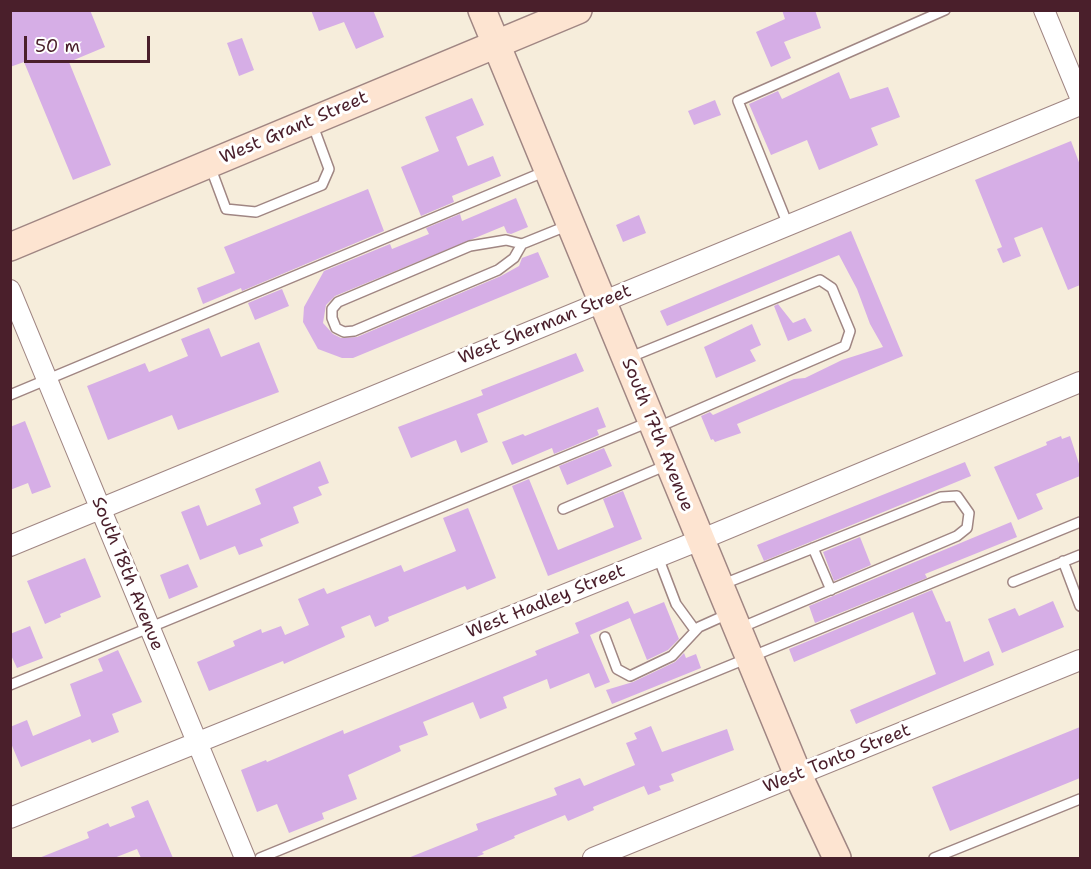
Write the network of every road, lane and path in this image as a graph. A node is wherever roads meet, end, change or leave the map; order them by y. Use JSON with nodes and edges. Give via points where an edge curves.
{"nodes":[{"id":1,"x":482,"y":10,"type":"edge"},
{"id":2,"x":578,"y":10,"type":"edge"},
{"id":3,"x":945,"y":10,"type":"edge"},
{"id":4,"x":1044,"y":10,"type":"edge"},
{"id":5,"x":496,"y":44,"type":"junction"},
{"id":6,"x":1080,"y":97,"type":"edge"},
{"id":7,"x":1080,"y":105,"type":"edge"},
{"id":8,"x":311,"y":121,"type":"junction"},
{"id":9,"x":209,"y":164,"type":"junction"},
{"id":10,"x":548,"y":170,"type":"junction"},
{"id":11,"x":571,"y":224,"type":"junction"},
{"id":12,"x":788,"y":225,"type":"junction"},
{"id":13,"x":522,"y":244,"type":"junction"},
{"id":14,"x":10,"y":247,"type":"edge"},
{"id":15,"x":10,"y":290,"type":"edge"},
{"id":16,"x":603,"y":301,"type":"junction"},
{"id":17,"x":626,"y":359,"type":"junction"},
{"id":18,"x":47,"y":380,"type":"junction"},
{"id":19,"x":1080,"y":382,"type":"edge"},
{"id":20,"x":10,"y":395,"type":"edge"},
{"id":21,"x":653,"y":425,"type":"junction"},
{"id":22,"x":669,"y":464,"type":"junction"},
{"id":23,"x":100,"y":509,"type":"junction"},
{"id":24,"x":563,"y":509,"type":"dead end"},
{"id":25,"x":1080,"y":522,"type":"edge"},
{"id":26,"x":700,"y":540,"type":"junction"},
{"id":27,"x":10,"y":546,"type":"edge"},
{"id":28,"x":813,"y":548,"type":"junction"},
{"id":29,"x":1080,"y":555,"type":"edge"},
{"id":30,"x":658,"y":557,"type":"junction"},
{"id":31,"x":1063,"y":561,"type":"junction"},
{"id":32,"x":1013,"y":582,"type":"dead end"},
{"id":33,"x":719,"y":586,"type":"junction"},
{"id":34,"x":831,"y":590,"type":"junction"},
{"id":35,"x":1080,"y":606,"type":"edge"},
{"id":36,"x":734,"y":621,"type":"junction"},
{"id":37,"x":149,"y":627,"type":"junction"},
{"id":38,"x":695,"y":630,"type":"junction"},
{"id":39,"x":604,"y":637,"type":"dead end"},
{"id":40,"x":748,"y":656,"type":"junction"},
{"id":41,"x":1080,"y":660,"type":"edge"},
{"id":42,"x":10,"y":685,"type":"edge"},
{"id":43,"x":197,"y":742,"type":"junction"},
{"id":44,"x":798,"y":775,"type":"junction"},
{"id":45,"x":1080,"y":799,"type":"edge"},
{"id":46,"x":10,"y":818,"type":"edge"},
{"id":47,"x":245,"y":858,"type":"edge"},
{"id":48,"x":260,"y":858,"type":"edge"},
{"id":49,"x":593,"y":858,"type":"edge"},
{"id":50,"x":826,"y":858,"type":"edge"},
{"id":51,"x":837,"y":858,"type":"edge"},
{"id":52,"x":934,"y":858,"type":"edge"}],
"edges":[{"from":1,"to":5,"type":"main road","name":"South 17th Avenue"},
{"from":2,"to":5,"type":"main road","name":"West Grant Street"},
{"from":3,"to":12,"type":"lane","via":[[738,101]]},
{"from":4,"to":6,"type":"street"},
{"from":5,"to":8,"type":"main road","name":"West Grant Street"},
{"from":5,"to":10,"type":"main road","name":"South 17th Avenue"},
{"from":7,"to":12,"type":"street","name":"West Sherman Street"},
{"from":8,"to":9,"type":"main road","name":"West Grant Street"},
{"from":8,"to":9,"type":"lane","via":[[329,169],[322,185],[256,213],[226,209]]},
{"from":9,"to":14,"type":"main road","name":"West Grant Street"},
{"from":10,"to":11,"type":"main road","name":"South 17th Avenue"},
{"from":10,"to":18,"type":"lane"},
{"from":11,"to":13,"type":"lane"},
{"from":11,"to":16,"type":"main road","name":"South 17th Avenue"},
{"from":12,"to":16,"type":"street","name":"West Sherman Street"},
{"from":13,"to":13,"type":"lane","via":[[506,240],[470,246],[338,302],[332,309],[336,328],[354,331],[498,270],[514,258]]},
{"from":15,"to":18,"type":"street","name":"South 18th Avenue"},
{"from":16,"to":17,"type":"main road","name":"South 17th Avenue"},
{"from":16,"to":23,"type":"street","name":"West Sherman Street"},
{"from":17,"to":21,"type":"main road","name":"South 17th Avenue"},
{"from":17,"to":21,"type":"lane","via":[[820,280],[832,288],[850,332],[845,346]]},
{"from":18,"to":20,"type":"lane"},
{"from":18,"to":23,"type":"street","name":"South 18th Avenue"},
{"from":19,"to":26,"type":"street","name":"West Hadley Street"},
{"from":21,"to":22,"type":"main road","name":"South 17th Avenue"},
{"from":21,"to":37,"type":"lane"},
{"from":22,"to":24,"type":"lane"},
{"from":22,"to":26,"type":"main road","name":"South 17th Avenue"},
{"from":23,"to":27,"type":"street","name":"West Sherman Street"},
{"from":23,"to":37,"type":"street","name":"South 18th Avenue"},
{"from":25,"to":40,"type":"lane"},
{"from":26,"to":30,"type":"street","name":"West Hadley Street"},
{"from":26,"to":33,"type":"main road","name":"South 17th Avenue"},
{"from":28,"to":33,"type":"lane"},
{"from":28,"to":34,"type":"lane"},
{"from":28,"to":34,"type":"lane","via":[[941,497],[957,496],[969,513],[967,528],[957,536]]},
{"from":29,"to":31,"type":"lane"},
{"from":30,"to":38,"type":"lane","via":[[676,604]]},
{"from":30,"to":43,"type":"street","name":"West Hadley Street"},
{"from":31,"to":32,"type":"lane"},
{"from":31,"to":35,"type":"lane"},
{"from":33,"to":36,"type":"main road","name":"South 17th Avenue"},
{"from":34,"to":36,"type":"lane"},
{"from":36,"to":38,"type":"lane"},
{"from":36,"to":40,"type":"main road","name":"South 17th Avenue"},
{"from":37,"to":42,"type":"lane"},
{"from":37,"to":43,"type":"street","name":"South 18th Avenue"},
{"from":38,"to":39,"type":"lane","via":[[681,650],[630,676],[617,669]]},
{"from":40,"to":44,"type":"main road","name":"South 17th Avenue"},
{"from":40,"to":48,"type":"lane"},
{"from":41,"to":44,"type":"street","name":"West Tonto Street"},
{"from":43,"to":46,"type":"street","name":"West Hadley Street"},
{"from":43,"to":47,"type":"street","name":"South 18th Avenue"},
{"from":44,"to":49,"type":"street","name":"West Tonto Street"},
{"from":44,"to":50,"type":"main road"},
{"from":44,"to":51,"type":"main road","name":"South 17th Avenue"},
{"from":45,"to":52,"type":"lane"}]}
